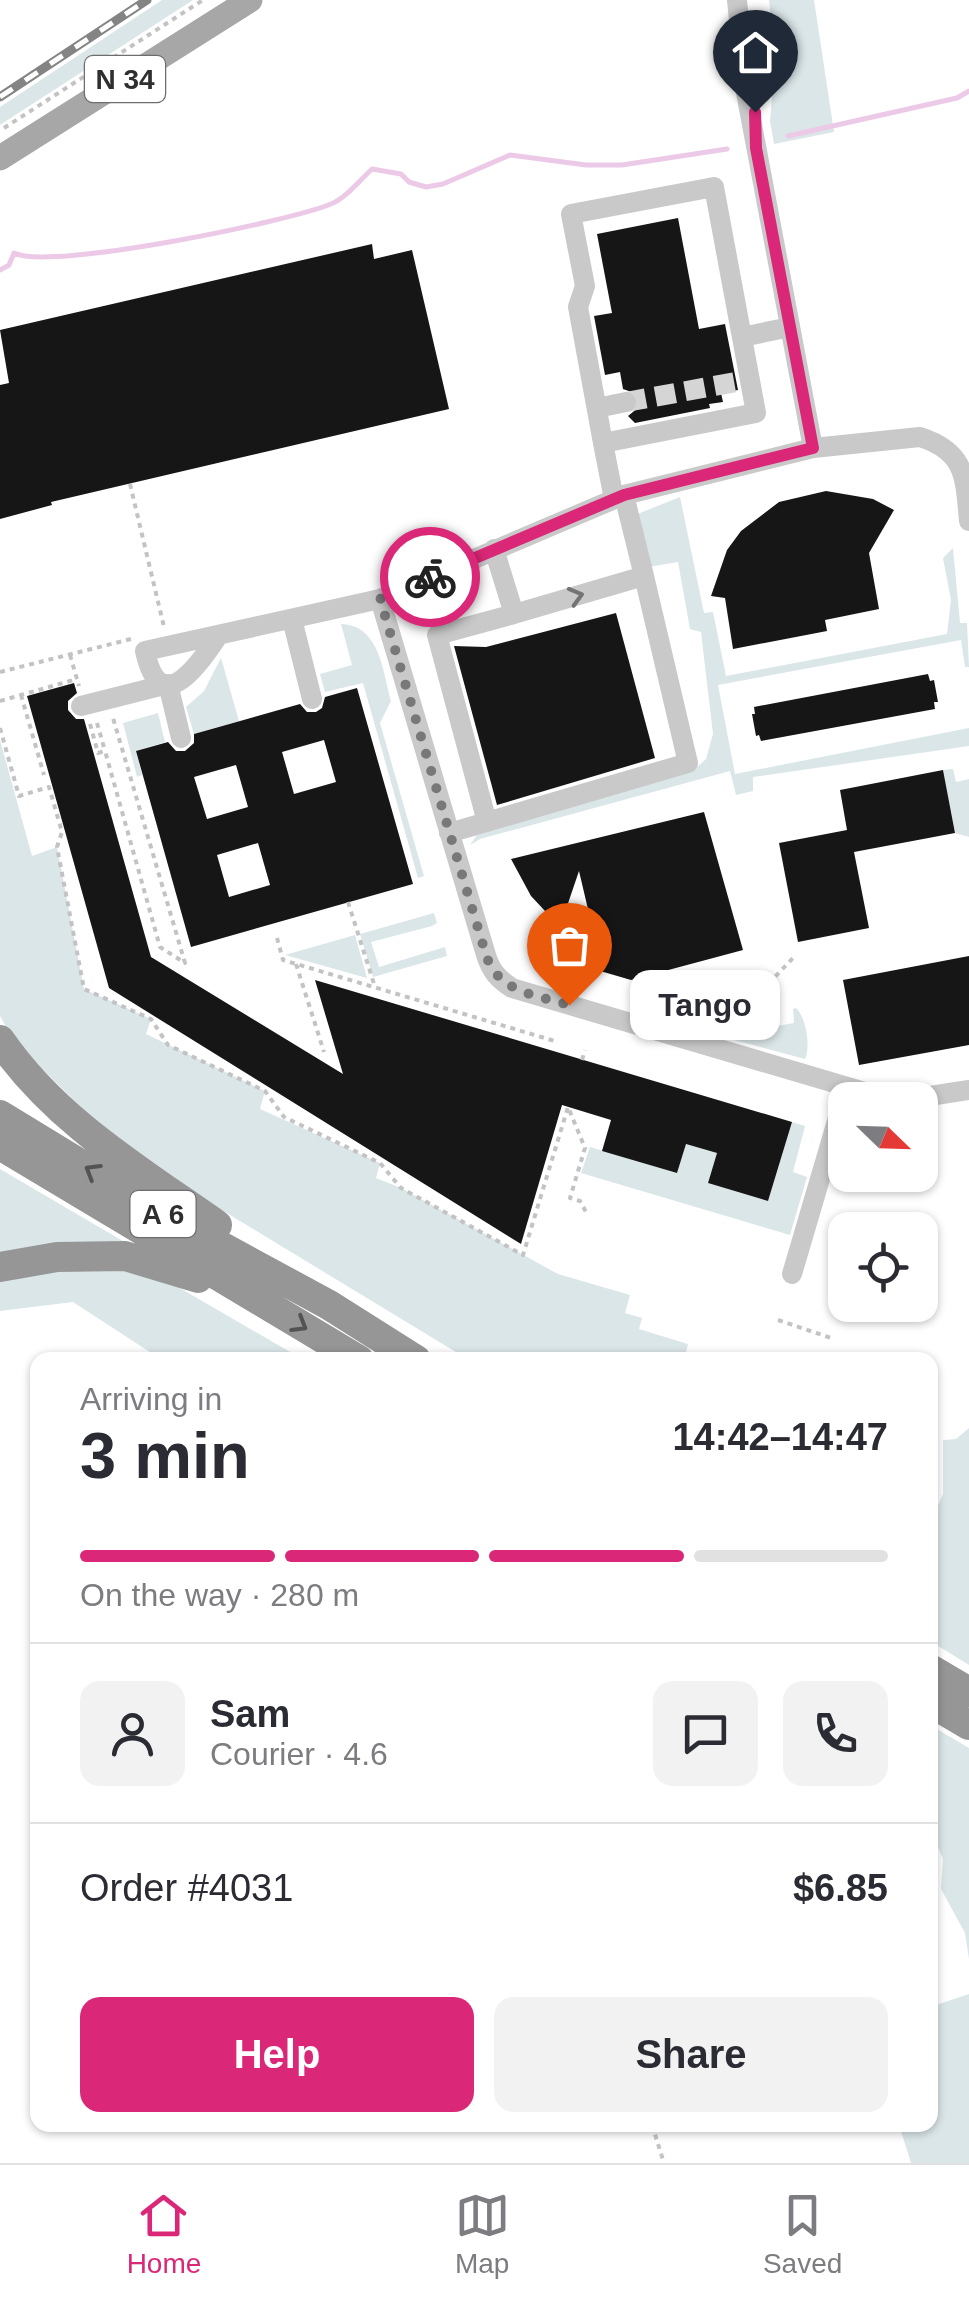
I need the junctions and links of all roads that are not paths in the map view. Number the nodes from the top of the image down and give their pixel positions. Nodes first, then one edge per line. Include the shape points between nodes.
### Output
1 (250, 0) edge
2 (737, 0) edge
3 (751, 0) edge
4 (754, 132) junction
5 (0, 158) edge
6 (790, 327) junction
7 (742, 337) junction
8 (626, 402) tunnel mouth
9 (597, 408) junction
10 (603, 442) junction
11 (813, 448) junction
12 (619, 497) junction
13 (969, 521) edge
14 (494, 549) junction
15 (644, 576) junction
16 (380, 599) junction
17 (514, 614) junction
18 (292, 619) junction
19 (218, 636) junction
20 (168, 684) junction
21 (312, 698) dead end
22 (83, 707) road end
23 (181, 738) dead end
24 (487, 822) junction
25 (449, 833) junction
26 (0, 1040) edge
27 (831, 1082) edge
28 (969, 1090) edge
29 (938, 1095) edge
30 (0, 1115) edge
31 (0, 1145) edge
32 (828, 1154) edge
33 (0, 1267) edge
34 (792, 1274) dead end
35 (241, 1290) junction
36 (330, 1305) junction
37 (346, 1352) edge
38 (403, 1352) edge
39 (938, 1674) edge
40 (969, 1692) edge
41 (938, 1707) edge
42 (969, 1726) edge

1 - 5 main road, N 34
2 - 4 street
3 - 4 street
4 - 6 street
6 - 7 street
6 - 11 street
7 - 9 street via 714,186 572,214 585,286 578,306
7 - 10 street via 743,380 756,414
8 - 9 street
9 - 10 street
10 - 12 street
11 - 12 street
11 - 13 street via 920,437 936,442 964,472
12 - 14 street
12 - 15 street
14 - 16 street
14 - 17 street
17 -> 15 street
15 - 24 street via 688,764
16 - 18 street
16 - 25 street
17 - 24 street via 438,635
18 - 19 street
18 - 21 street
19 - 20 street via 195,671
19 - 20 street via 146,651 156,678
20 - 22 street
20 - 23 street
24 - 25 street
25 - 27 street via 490,969 512,988
26 - 36 highway, A 6 via 84,1131
28 - 29 street
36 -> 30 highway, A 6
31 - 35 highway, A 6
32 - 34 street
33 - 35 highway, A 6 via 124,1256
35 -> 37 highway, A 6
36 - 38 highway, A 6
39 - 40 highway
41 - 42 highway

